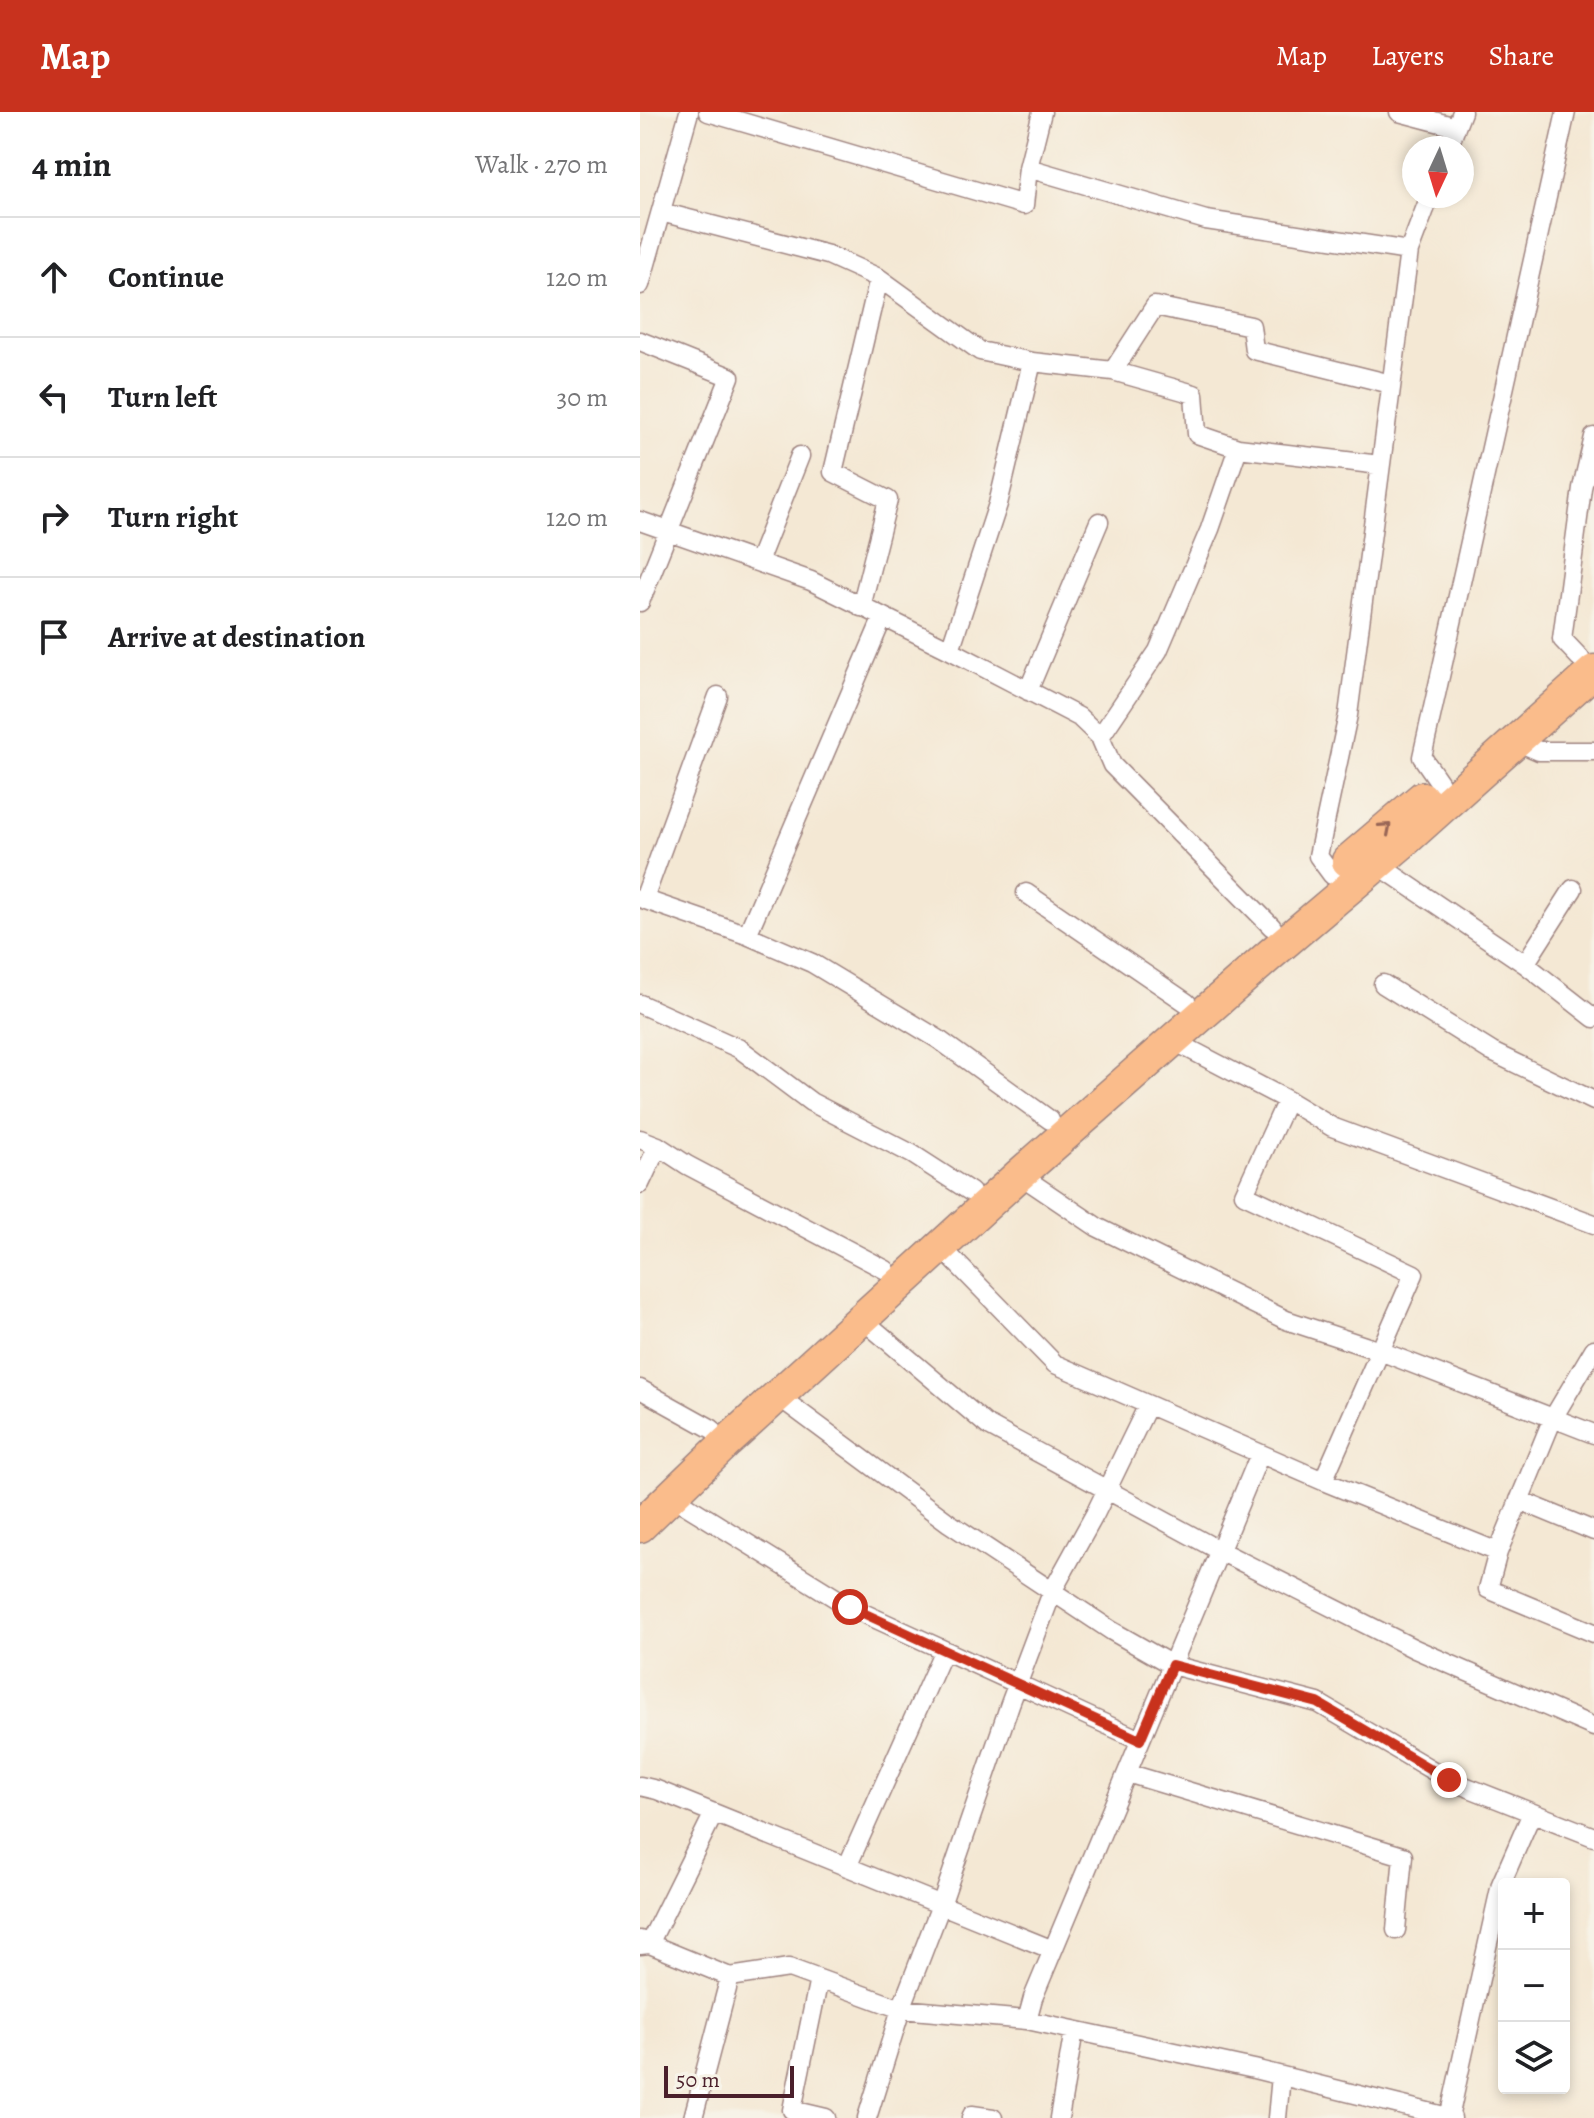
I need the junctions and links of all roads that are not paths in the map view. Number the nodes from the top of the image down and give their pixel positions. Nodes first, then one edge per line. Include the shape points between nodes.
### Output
1 (689, 112) edge
2 (708, 112) edge
3 (1042, 112) edge
4 (1399, 112) edge
5 (1566, 112) edge
6 (1459, 120) edge
7 (1028, 168) junction
8 (1425, 208) edge
9 (661, 212) junction
10 (1409, 251) junction
11 (879, 278) junction
12 (640, 285) edge
13 (640, 341) edge
14 (1032, 362) junction
15 (1113, 371) junction
16 (1391, 384) junction
17 (1594, 437) edge
18 (1238, 448) junction
19 (800, 456) dead end
20 (1380, 465) junction
21 (640, 521) edge
22 (1099, 522) dead end
23 (669, 531) junction
24 (758, 562) junction
25 (640, 602) edge
26 (861, 607) junction
27 (883, 617) junction
28 (950, 650) junction
29 (1591, 661) edge
30 (1028, 691) junction
31 (718, 696) dead end
32 (1100, 737) junction
33 (1516, 741) junction
34 (1594, 751) edge
35 (1446, 790) junction
36 (1377, 864) junction
37 (1332, 875) junction
38 (1573, 889) dead end
39 (1026, 893) dead end
40 (642, 899) edge
41 (747, 935) junction
42 (1279, 935) junction
43 (1525, 964) junction
44 (1383, 984) dead end
45 (1187, 1003) junction
46 (640, 1004) edge
47 (1594, 1018) edge
48 (1174, 1041) junction
49 (1287, 1100) junction
50 (1594, 1101) edge
51 (1050, 1120) junction
52 (640, 1139) edge
53 (658, 1146) junction
54 (1020, 1175) junction
55 (640, 1184) edge
56 (971, 1192) junction
57 (1594, 1224) edge
58 (934, 1239) junction
59 (886, 1270) junction
60 (862, 1319) junction
61 (1594, 1349) edge
62 (1380, 1351) junction
63 (640, 1389) edge
64 (771, 1389) junction
65 (1148, 1405) junction
66 (1553, 1418) junction
67 (1594, 1434) edge
68 (720, 1436) junction
69 (1260, 1454) junction
70 (1323, 1481) junction
71 (1107, 1490) junction
72 (656, 1496) edge
73 (1519, 1500) junction
74 (640, 1526) edge
75 (1594, 1531) edge
76 (1220, 1551) junction
77 (1498, 1552) junction
78 (1053, 1590) junction
79 (1594, 1633) edge
80 (944, 1650) junction
81 (1172, 1665) junction
82 (1019, 1684) junction
83 (1594, 1727) edge
84 (1140, 1740) junction
85 (1127, 1773) junction
86 (640, 1786) edge
87 (714, 1813) junction
88 (1532, 1813) junction
89 (1594, 1837) edge
90 (847, 1867) junction
91 (941, 1905) junction
92 (1396, 1930) dead end
93 (643, 1943) edge
94 (1053, 1950) junction
95 (730, 1977) junction
96 (819, 1979) junction
97 (901, 2009) junction
98 (1027, 2020) junction
99 (1074, 2030) junction
100 (1281, 2076) junction
101 (693, 2118) edge
102 (826, 2118) edge
103 (867, 2118) edge
104 (971, 2118) edge
105 (993, 2118) edge
106 (1059, 2118) edge
107 (1277, 2118) edge
108 (1450, 2118) edge

1 - 9 street
2 - 7 street via 1024,205
3 - 7 street
4 - 6 street
5 - 35 street via 1422,757
7 - 10 street via 1206,220
8 - 10 street
9 - 11 street via 828,255
9 - 12 street
10 - 16 street
11 - 14 street via 980,351
11 - 26 street via 833,472 888,500
13 - 23 street via 730,377
14 - 15 street
14 - 28 street via 998,504
15 - 16 street via 1155,306 1251,326 1254,350
15 - 18 street via 1194,394 1197,434
16 - 20 street
17 - 29 street via 1562,639
18 - 20 street
18 - 32 street via 1158,651
19 - 24 street
20 - 37 street via 1348,715 1318,856
21 - 23 street
22 - 30 street
23 - 24 street
23 - 25 street
24 - 26 street
26 - 27 street
27 - 28 street
27 - 41 street
28 - 30 street
29 - 33 highway
29 - 35 highway
30 - 32 street via 1079,717
31 - 40 street
32 - 42 street via 1112,765
33 - 34 street via 1539,751
33 - 35 highway
35 - 36 highway
37 -> 35 highway
36 - 42 highway
36 - 43 street
37 - 42 highway
38 - 43 street
39 - 45 street
40 - 41 street
41 - 51 street via 812,963 938,1039
42 - 45 highway
42 - 48 highway
43 - 47 street
44 - 50 street via 1492,1052
45 - 51 highway
46 - 56 street via 740,1049 811,1102 912,1154
48 - 49 street
48 - 54 highway
49 - 57 street via 1332,1127
49 - 62 street via 1244,1194 1414,1274
51 - 56 highway
52 - 53 street
53 - 55 street
53 - 59 street
54 - 58 highway
54 - 62 street via 1097,1227 1286,1320
56 - 58 highway
58 - 59 highway
58 - 60 highway
58 - 65 street via 1055,1364
59 - 64 highway
60 - 64 highway
60 - 71 street via 987,1425
61 - 66 street
62 - 66 street
62 - 70 street
63 - 68 street
64 - 68 highway
64 - 78 street via 949,1523
65 - 69 street
65 - 71 street
66 - 67 street
66 - 73 street
68 - 72 highway
69 - 70 street
69 - 76 street
70 - 77 street
71 - 76 street
71 - 78 street
72 - 74 highway
72 - 80 street via 850,1607
73 - 75 street
73 - 77 street
76 - 81 street
76 - 83 street via 1415,1649
77 - 79 street via 1488,1589
78 - 81 street
78 - 82 street
80 - 82 street
80 - 90 street
81 - 84 street
81 - 88 street via 1318,1703 1449,1780
82 - 84 street
82 - 91 street
84 - 85 street
85 - 92 street via 1403,1856
85 - 94 street
86 - 87 street
87 - 90 street
87 - 93 street
88 - 89 street
88 - 108 street via 1501,1884
90 - 91 street
91 - 94 street
91 - 97 street
93 - 95 street
94 - 98 street
95 - 96 street via 789,1968
95 - 101 street
96 - 97 street
96 - 102 street via 792,2110
97 - 98 street
97 - 103 street
98 - 99 street
99 - 100 street
99 - 106 street
100 - 107 street
100 - 108 street
104 - 105 street

